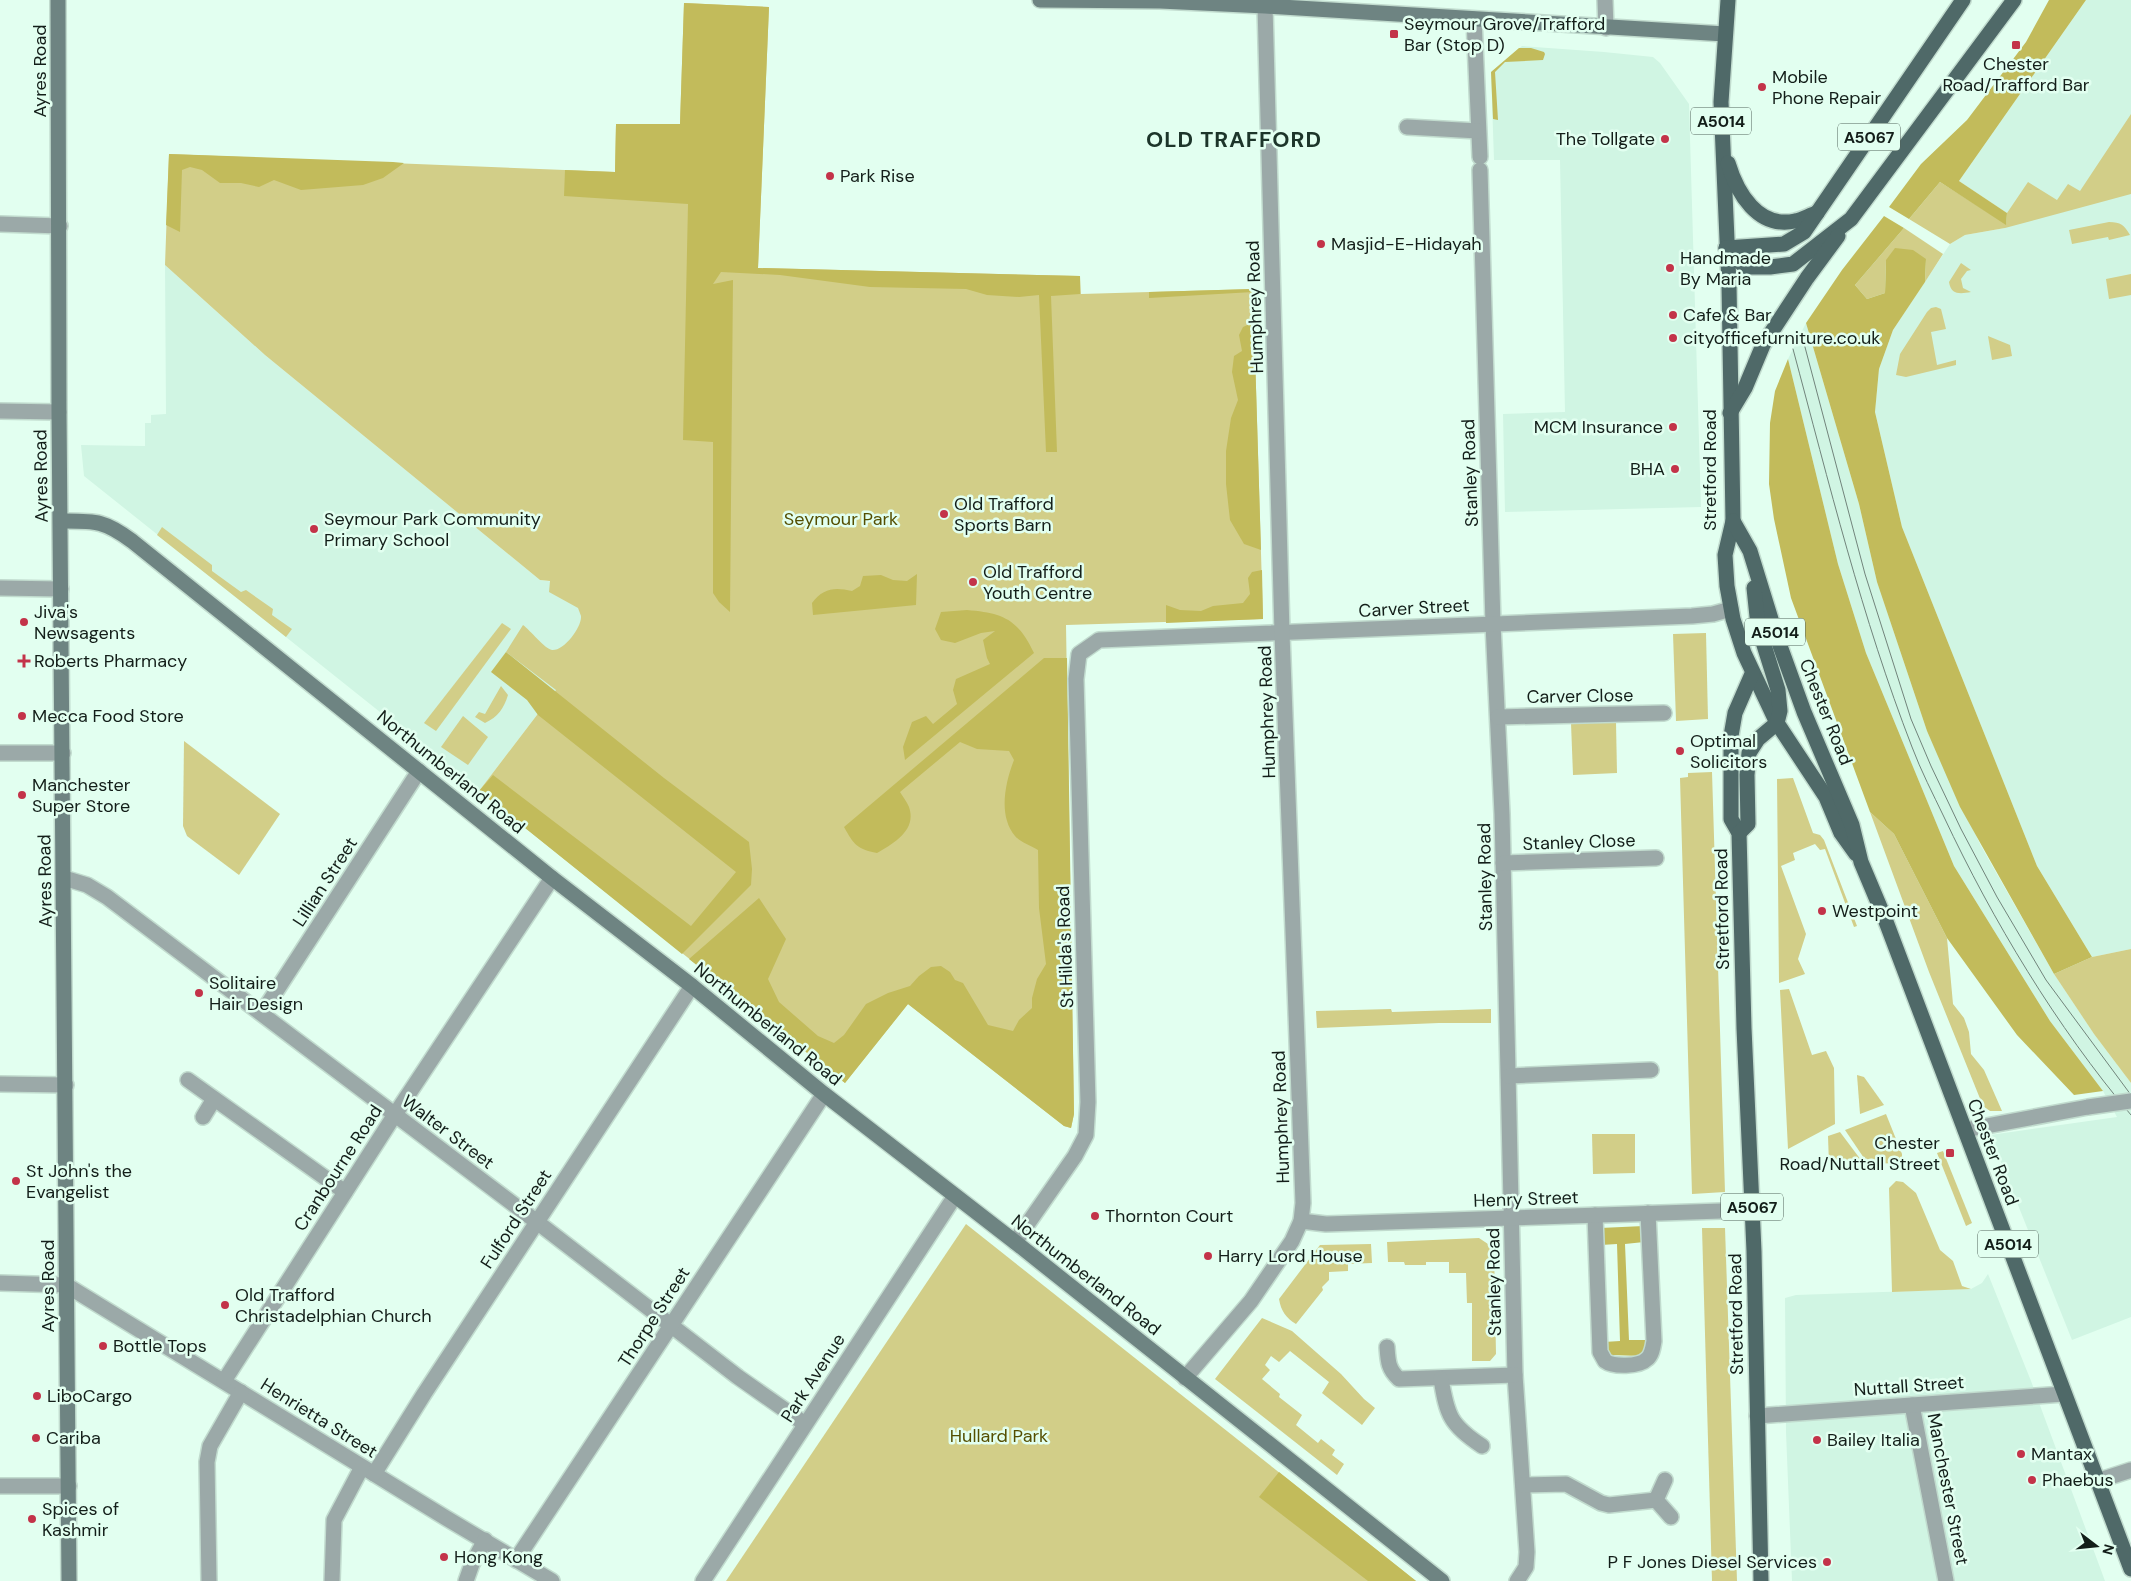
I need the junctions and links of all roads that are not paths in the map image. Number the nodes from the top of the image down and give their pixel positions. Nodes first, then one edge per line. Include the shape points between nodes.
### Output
1 (58, 0) edge
2 (1040, 0) edge
3 (1605, 0) edge
4 (1728, 0) edge
5 (1963, 0) edge
6 (2014, 0) edge
7 (1160, 1) edge
8 (1265, 6) junction
9 (1474, 19) junction
10 (1606, 28) junction
11 (1725, 34) junction
12 (1407, 127) dead end
13 (1478, 131) junction
14 (1721, 132) junction
15 (1818, 212) junction
16 (1851, 219) junction
17 (0, 224) edge
18 (60, 226) junction
19 (1726, 248) junction
20 (0, 411) edge
21 (59, 412) junction
22 (1730, 413) junction
23 (61, 521) junction
24 (1733, 521) junction
25 (1750, 551) junction
26 (0, 588) edge
27 (61, 589) junction
28 (1731, 609) junction
29 (1493, 624) junction
30 (1282, 633) junction
31 (1099, 640) joint
32 (1752, 674) junction
33 (1664, 713) dead end
34 (1498, 717) junction
35 (1777, 723) junction
36 (0, 752) edge
37 (63, 753) junction
38 (419, 771) junction
39 (1739, 833) junction
40 (1656, 858) dead end
41 (1861, 862) junction
42 (1503, 863) junction
43 (64, 878) junction
44 (552, 878) junction
45 (692, 986) junction
46 (262, 1013) junction
47 (1651, 1070) dead end
48 (1509, 1076) junction
49 (188, 1080) dead end
50 (0, 1084) edge
51 (66, 1085) junction
52 (824, 1094) junction
53 (214, 1099) junction
54 (2131, 1102) edge
55 (394, 1116) junction
56 (203, 1117) dead end
57 (1965, 1130) junction
58 (345, 1192) junction
59 (955, 1196) junction
60 (1752, 1210) junction
61 (1648, 1213) junction
62 (1595, 1215) junction
63 (1511, 1218) junction
64 (1301, 1221) junction
65 (536, 1222) junction
66 (1015, 1242) junction
67 (0, 1283) edge
68 (66, 1284) junction
69 (672, 1325) junction
70 (1387, 1347) dead end
71 (1515, 1375) junction
72 (1185, 1378) junction
73 (1441, 1379) junction
74 (224, 1381) junction
75 (241, 1392) junction
76 (2064, 1394) junction
77 (1912, 1404) junction
78 (1757, 1416) junction
79 (805, 1424) junction
80 (1482, 1446) dead end
81 (2131, 1470) edge
82 (368, 1471) junction
83 (1666, 1480) dead end
84 (2097, 1481) junction
85 (1523, 1485) junction
86 (0, 1486) edge
87 (69, 1486) junction
88 (1656, 1500) junction
89 (1671, 1517) dead end
90 (485, 1540) junction
91 (516, 1560) junction
92 (2131, 1569) edge
93 (69, 1581) edge
94 (209, 1581) edge
95 (332, 1581) edge
96 (466, 1581) edge
97 (552, 1581) edge
98 (703, 1581) edge
99 (1442, 1581) edge
100 (1517, 1581) edge
101 (1761, 1581) edge
102 (1946, 1581) edge

1 - 18 main road, Ayres Road
2 - 7 main road
3 - 10 street
4 - 11 main road, A5014
5 - 15 main road, A5067
6 - 16 main road, A5067
7 - 8 main road
8 - 9 main road
8 - 30 street, Humphrey Road
9 - 10 main road
9 - 13 street, Stanley Road
10 - 11 main road
11 - 14 main road, A5014
12 - 13 street
13 - 29 street, Stanley Road
14 - 15 main road via 1734,184 1747,204 1762,215 1782,222 1796,221
14 - 19 main road, A5014
15 - 19 main road, A5067 via 1804,232 1784,244
16 - 19 main road, A5067 via 1793,264 1747,267
16 - 22 main road, A5067 via 1763,345 1745,388
17 - 18 street
18 - 21 main road, Ayres Road
19 - 22 main road, Stretford Road / A5014
20 - 21 street
21 - 23 main road, Ayres Road
22 - 24 main road, Stretford Road / A5014
23 - 27 main road, Ayres Road
23 - 38 main road, Northumberland Road via 92,522 114,528
24 - 25 main road, Chester Road / A5014
24 - 28 main road, Stretford Road / A5014 via 1725,555
25 - 35 main road via 1758,626 1780,702
25 - 41 main road, Chester Road / A5014 via 1804,712 1852,824
26 - 27 street
27 - 37 main road, Ayres Road
28 - 29 street, Carver Street via 1692,616
28 - 32 main road, Stretford Road / A5014
29 - 30 street, Carver Street
29 - 34 street, Stanley Road
30 - 31 street, Carver Street
30 - 64 street, Humphrey Road via 1303,1202
31 - 66 street, St Hilda's Road via 1079,654 1076,679 1088,1102 1086,1135
32 - 35 main road, Chester Road / A5014
32 - 39 main road, Stretford Road via 1735,713 1730,736 1731,819
33 - 34 street, Carver Close
34 - 42 street, Stanley Road
35 - 39 main road via 1758,739 1750,754 1748,824
35 - 41 main road, Chester Road / A5014 via 1826,797 1841,833
36 - 37 street
37 - 43 main road, Ayres Road
38 - 44 main road, Northumberland Road
38 - 46 street, Lillian Street
39 - 60 main road, Stretford Road / A5067
40 - 42 street, Stanley Close
41 - 57 main road, Chester Road / A5014
42 - 48 street, Stanley Road
43 - 46 street, Walter Street via 87,885 107,897
43 - 51 main road, Ayres Road
44 - 45 main road, Northumberland Road
44 - 55 street, Cranbourne Road
45 - 52 main road, Northumberland Road
45 - 65 street, Fulford Street
46 - 55 street, Walter Street
47 - 48 street
48 - 63 street, Stanley Road
49 - 53 street
50 - 51 street
51 - 68 main road, Ayres Road
52 - 59 main road, Northumberland Road
52 - 69 street, Thorpe Street
53 - 56 street
53 - 58 street
54 - 57 street, bridge
55 - 58 street, Cranbourne Road
55 - 65 street, Walter Street
57 - 76 main road, Chester Road / A5014
58 - 74 street, Cranbourne Road
59 - 66 main road, Northumberland Road
59 - 79 street, Park Avenue
60 - 61 street, Henry Street
60 - 78 main road, Stretford Road / A5067
61 - 62 street, Henry Street
61 - 62 street via 1652,1350 1643,1362 1614,1365 1605,1361 1600,1352
62 - 63 street, Henry Street
63 - 64 street, Henry Street via 1326,1224
63 - 71 street, Stanley Road
64 - 72 street, Humphrey Road via 1292,1241 1251,1301
65 - 69 street, Walter Street
65 - 82 street, Fulford Street
66 - 72 main road, Northumberland Road
67 - 68 street
68 - 74 street, Henrietta Street
68 - 87 main road, Ayres Road
69 - 79 street, Walter Street
69 - 91 street, Thorpe Street
70 - 73 street via 1391,1372 1399,1379
71 - 73 street
71 - 85 street, Stanley Road
72 - 99 main road, Northumberland Road
73 - 80 street via 1453,1422
74 - 75 street, Henrietta Street
75 - 82 street, Henrietta Street
75 - 94 street via 210,1446 207,1462
76 - 77 street, Nuttall Street
76 - 84 main road, Chester Road / A5014
77 - 78 street, Nuttall Street
77 - 102 street, Manchester Street
78 - 101 main road, Stretford Road / A5067
79 - 98 street, Park Avenue
81 - 84 street
82 - 90 street, Henrietta Street
82 - 95 street, Fulford Street via 334,1520
83 - 88 street
84 - 92 main road, Chester Road / A5014
85 - 88 street via 1566,1484 1609,1505
85 - 100 street, Stanley Road via 1527,1560
86 - 87 street
87 - 93 main road, Ayres Road
88 - 89 street
90 - 91 street, Henrietta Street
90 - 96 street
91 - 97 street, Henrietta Street

